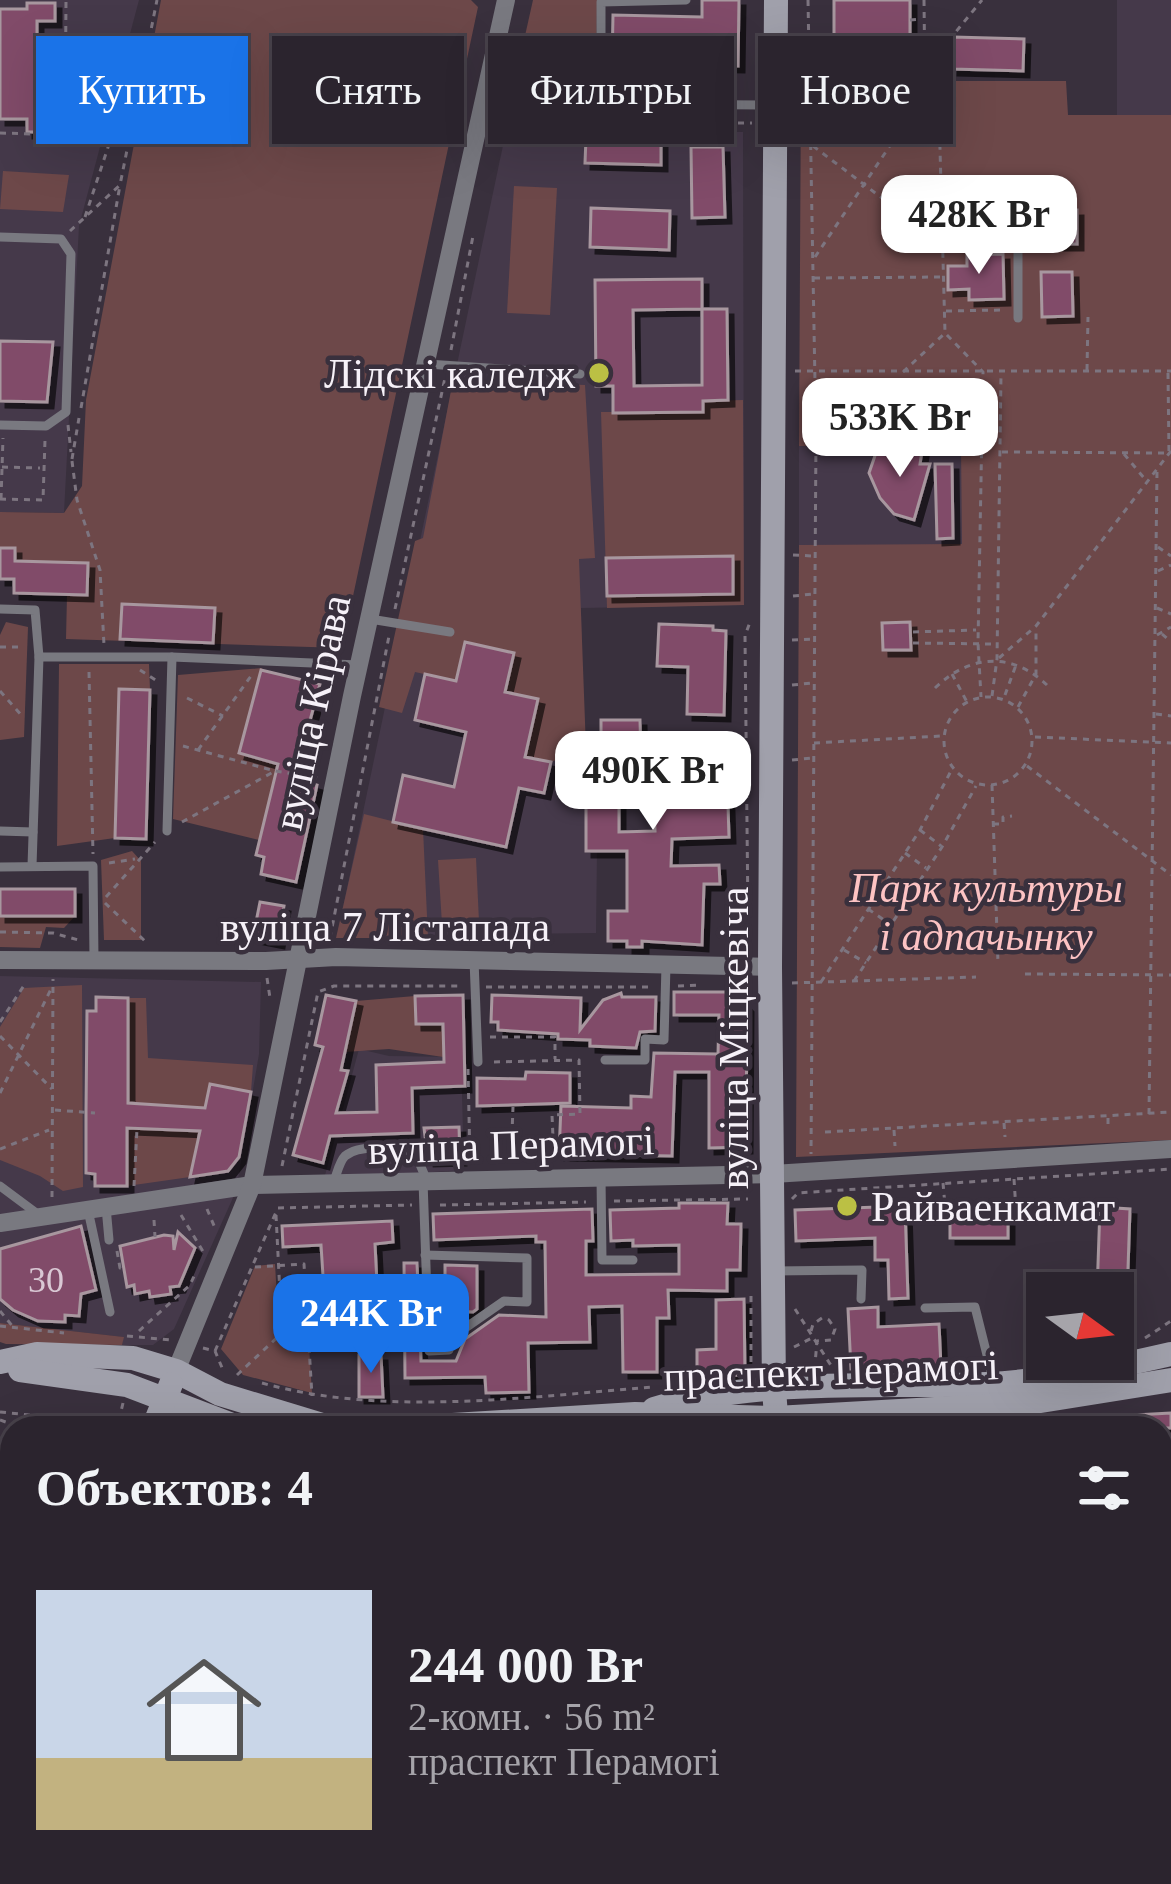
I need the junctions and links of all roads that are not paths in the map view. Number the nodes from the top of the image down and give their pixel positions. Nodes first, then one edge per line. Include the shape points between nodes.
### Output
1 (506, 0) edge
2 (686, 0) edge
3 (776, 0) edge
4 (501, 36) edge
5 (602, 36) edge
6 (775, 36) edge
7 (488, 121) edge
8 (774, 144) edge
9 (1018, 196) dead end
10 (0, 237) edge
11 (1018, 314) road end
12 (437, 365) junction
13 (580, 374) dead end
14 (1, 430) edge
15 (0, 609) edge
16 (370, 619) junction
17 (450, 632) dead end
18 (38, 652) junction
19 (172, 657) junction
20 (359, 665) junction
21 (0, 831) edge
22 (167, 831) dead end
23 (33, 832) junction
24 (32, 866) junction
25 (0, 867) edge
26 (301, 959) junction
27 (0, 960) edge
28 (94, 960) junction
29 (474, 960) junction
30 (666, 965) junction
31 (770, 967) junction
32 (605, 1060) dead end
33 (478, 1062) road end
34 (1171, 1149) edge
35 (773, 1174) junction
36 (601, 1177) junction
37 (425, 1181) junction
38 (252, 1185) junction
39 (333, 1185) junction
40 (0, 1186) edge
41 (40, 1206) junction
42 (97, 1208) junction
43 (0, 1223) edge
44 (113, 1243) road end
45 (425, 1255) junction
46 (633, 1260) dead end
47 (773, 1271) junction
48 (861, 1299) dead end
49 (925, 1308) dead end
50 (110, 1312) dead end
51 (428, 1332) junction
52 (448, 1350) dead end
53 (1171, 1354) edge
54 (0, 1365) edge
55 (176, 1370) junction
56 (1171, 1380) edge
57 (994, 1383) junction
58 (774, 1390) junction
59 (165, 1399) junction
60 (634, 1414) junction
61 (159, 1416) edge
62 (209, 1416) edge
63 (292, 1416) edge
64 (609, 1416) edge
65 (666, 1416) edge
66 (776, 1416) edge
67 (1024, 1416) edge

1 - 4 street, вуліца Кірава
2 - 5 lane via 602,2
3 - 6 main road, вуліца Міцкевіча
7 - 12 street, вуліца Кірава
8 - 31 main road, вуліца Міцкевіча
9 - 11 lane
10 - 14 lane via 61,239 71,254 66,412 46,426
12 - 13 lane
12 - 16 street, вуліца Кірава
15 - 18 lane via 35,610
16 - 17 lane
16 - 20 street, вуліца Кірава
18 - 19 lane
18 - 23 lane
19 - 20 lane
19 - 22 lane
20 - 26 street, вуліца Кірава
21 - 23 lane
23 - 24 lane
24 - 25 lane
24 - 28 lane via 93,866
26 - 28 street, вуліца 7 Лістапада
26 - 29 street, вуліца 7 Лістапада
26 - 38 street, вуліца Кірава
27 - 28 street, вуліца 7 Лістапада
29 - 30 street, вуліца 7 Лістапада
29 - 33 lane
30 - 31 street, вуліца 7 Лістапада
30 - 32 lane via 664,1040 645,1039 645,1060
31 - 35 main road, вуліца Міцкевіча
34 - 35 street, вуліца Перамогі
35 - 36 street, вуліца Перамогі
35 - 47 main road, вуліца Міцкевіча
36 - 37 street, вуліца Перамогі
36 - 46 lane via 602,1261
37 - 39 street, вуліца Перамогі
37 - 39 lane via 416,1155 403,1149 354,1150 341,1159
37 - 45 lane
38 - 39 street, вуліца Перамогі
38 - 42 street, вуліца Перамогі
38 - 55 street, вуліца Кірава
40 - 41 lane
41 - 42 street, вуліца Перамогі
41 - 43 street, вуліца Перамогі
42 - 44 lane
42 - 50 lane
45 - 51 lane
45 - 51 lane via 527,1258 526,1302 504,1301 458,1333
47 - 48 lane via 862,1270
47 - 58 main road, вуліца Міцкевіча
49 - 57 lane via 975,1307
51 - 52 lane via 429,1351
53 - 57 main road, праспект Перамогі
54 - 55 main road via 37,1354 133,1358
54 - 59 main road via 98,1379
55 - 59 main road, вуліца Кірава
55 - 63 main road via 220,1394
56 - 67 main road, праспект Перамогі
57 - 58 main road, праспект Перамогі
58 - 60 main road, праспект Перамогі via 688,1398
58 - 66 main road, вуліца Міцкевіча
59 - 61 main road, вуліца Кірава
59 - 62 main road
60 - 64 main road, праспект Перамогі
60 - 65 main road, праспект Перамогі

